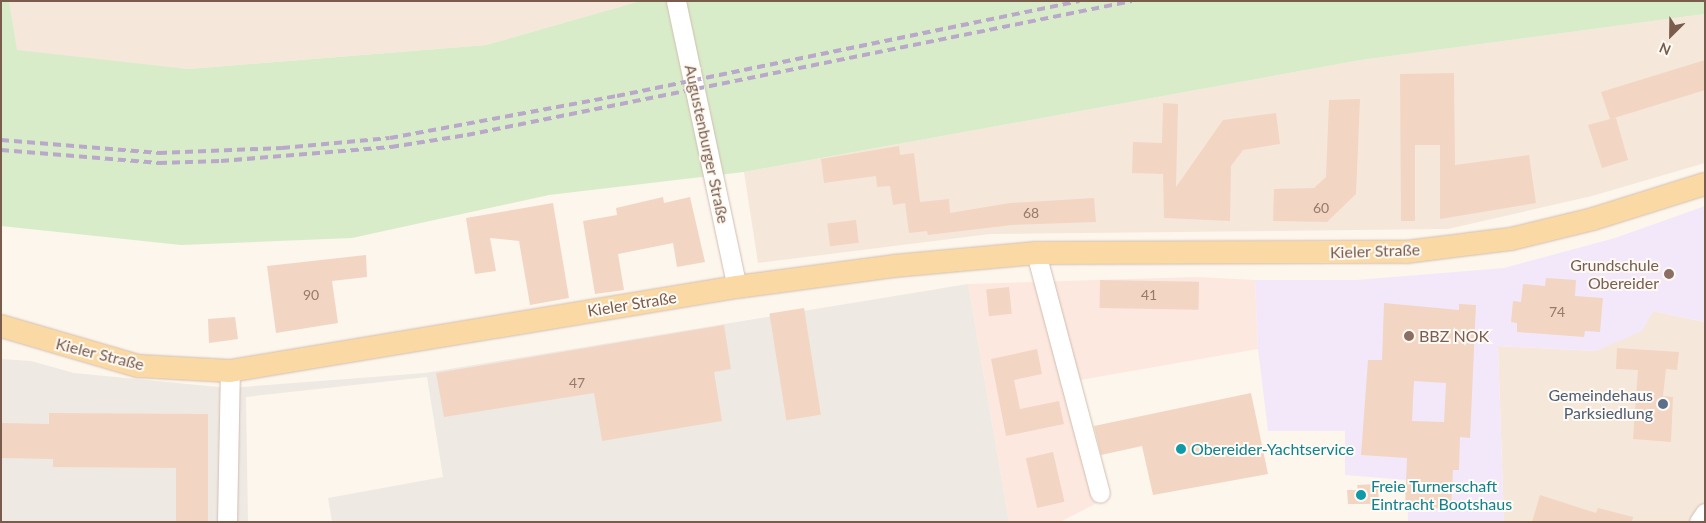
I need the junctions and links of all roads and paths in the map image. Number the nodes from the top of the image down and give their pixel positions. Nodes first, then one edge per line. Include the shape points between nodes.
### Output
1 (676, 1) edge
2 (1705, 184) edge
3 (1036, 253) junction
4 (737, 287) junction
5 (1, 326) edge
6 (230, 371) junction
7 (1100, 493) dead end
8 (1705, 513) edge
9 (227, 522) edge
10 (1699, 522) edge

1 - 4 street, Augustenburger Straße
2 - 3 main road, Kieler Straße via 1511,239 1406,252
3 - 4 main road, Kieler Straße via 894,266
3 - 7 street
4 - 6 main road, Kieler Straße
5 - 6 main road, Kieler Straße via 138,366
6 - 9 street
8 - 10 street

